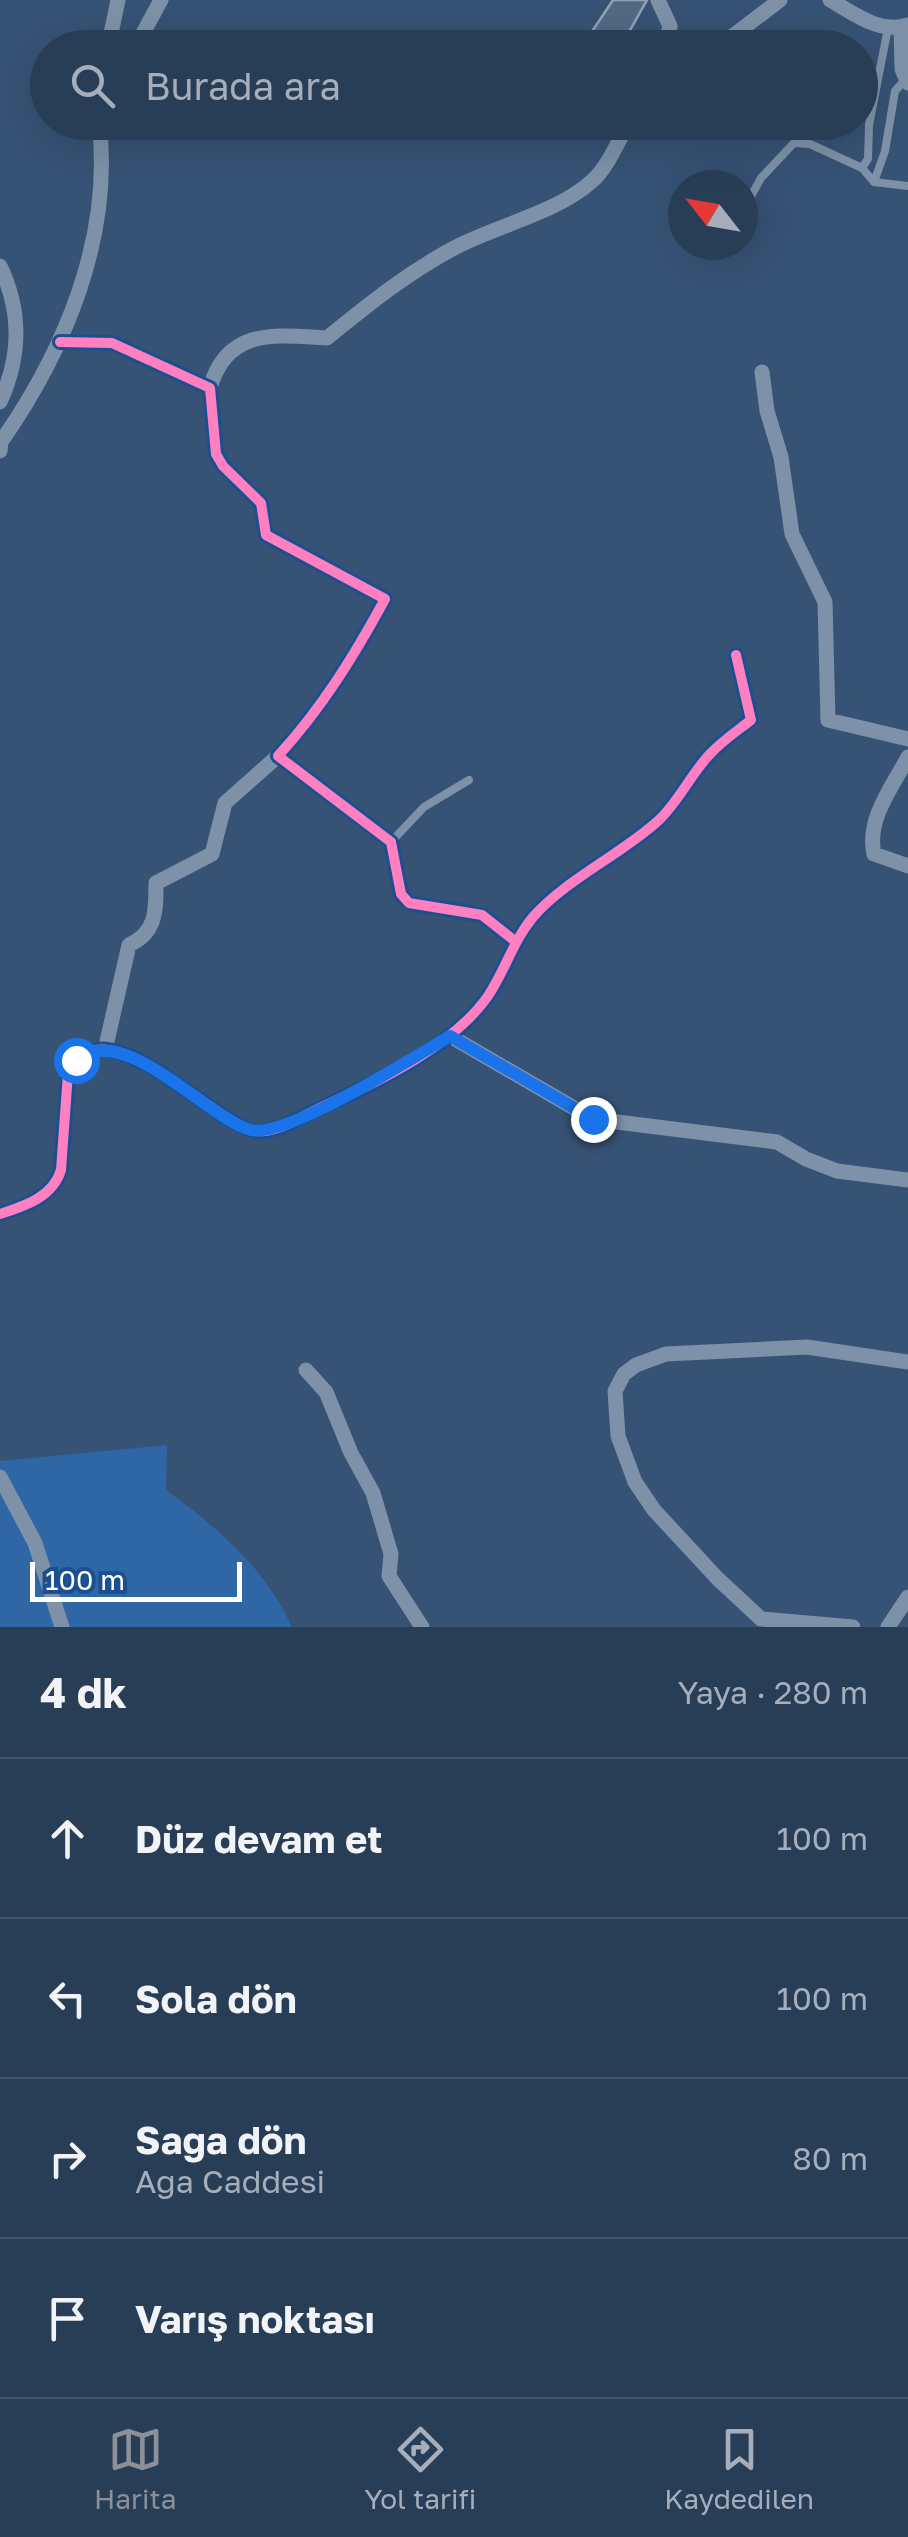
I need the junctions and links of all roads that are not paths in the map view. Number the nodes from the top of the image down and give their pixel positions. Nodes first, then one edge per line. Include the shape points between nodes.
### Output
1 (118, 0) edge
2 (161, 0) edge
3 (780, 0) edge
4 (830, 0) edge
5 (664, 5) edge
6 (899, 27) edge
7 (112, 30) edge
8 (145, 30) edge
9 (669, 30) edge
10 (741, 30) edge
11 (906, 82) edge
12 (878, 96) edge
13 (100, 140) edge
14 (618, 140) edge
15 (869, 140) edge
16 (862, 168) junction
17 (874, 182) junction
18 (758, 184) edge
19 (908, 186) edge
20 (0, 266) edge
21 (60, 342) junction
22 (762, 372) dead end
23 (210, 388) junction
24 (0, 402) edge
25 (1, 443) edge
26 (0, 451) edge
27 (736, 656) dead end
28 (908, 738) edge
29 (278, 756) junction
30 (908, 757) edge
31 (469, 780) dead end
32 (391, 842) junction
33 (908, 866) edge
34 (516, 942) junction
35 (450, 1036) junction
36 (105, 1050) junction
37 (908, 1180) edge
38 (0, 1214) edge
39 (908, 1362) edge
40 (306, 1370) dead end
41 (0, 1477) edge
42 (908, 1596) edge
43 (62, 1627) edge
44 (422, 1627) edge
45 (853, 1627) edge
46 (888, 1627) edge

1 - 7 street
2 - 8 street
3 - 10 street
4 - 6 street via 872,24
5 - 9 street
6 - 11 street
6 - 12 lane
11 - 17 lane via 895,90
13 - 21 street via 96,226
14 - 23 street via 596,177 570,199 424,264 327,338 247,341 223,360
15 - 16 lane
16 - 17 lane
16 - 18 lane via 794,143
17 - 19 lane
20 - 24 street via 17,328 15,362
21 - 23 street via 112,344
21 - 25 street
22 - 28 street via 792,534 826,602 828,720
23 - 29 street via 216,454 261,503 266,534 384,599 314,717
25 - 26 street
27 - 34 street via 751,720 711,753 660,818 546,904
29 - 32 street
29 - 36 street via 225,803 212,854 156,883 155,918 129,946
30 - 33 street via 872,839 874,854
31 - 32 lane via 424,807
32 - 34 street via 401,894 409,902 482,914
34 - 35 street via 487,996
35 - 36 street via 351,1094 262,1131 242,1126 156,1069
35 - 37 street via 593,1119 777,1142 837,1171
36 - 38 street via 82,1055 68,1073 56,1183
39 - 45 street via 807,1348 666,1354 636,1365 615,1391 618,1436 635,1482 717,1578 761,1619
40 - 44 street via 326,1392 374,1493 391,1554 389,1576
41 - 43 street via 35,1544
42 - 46 street

